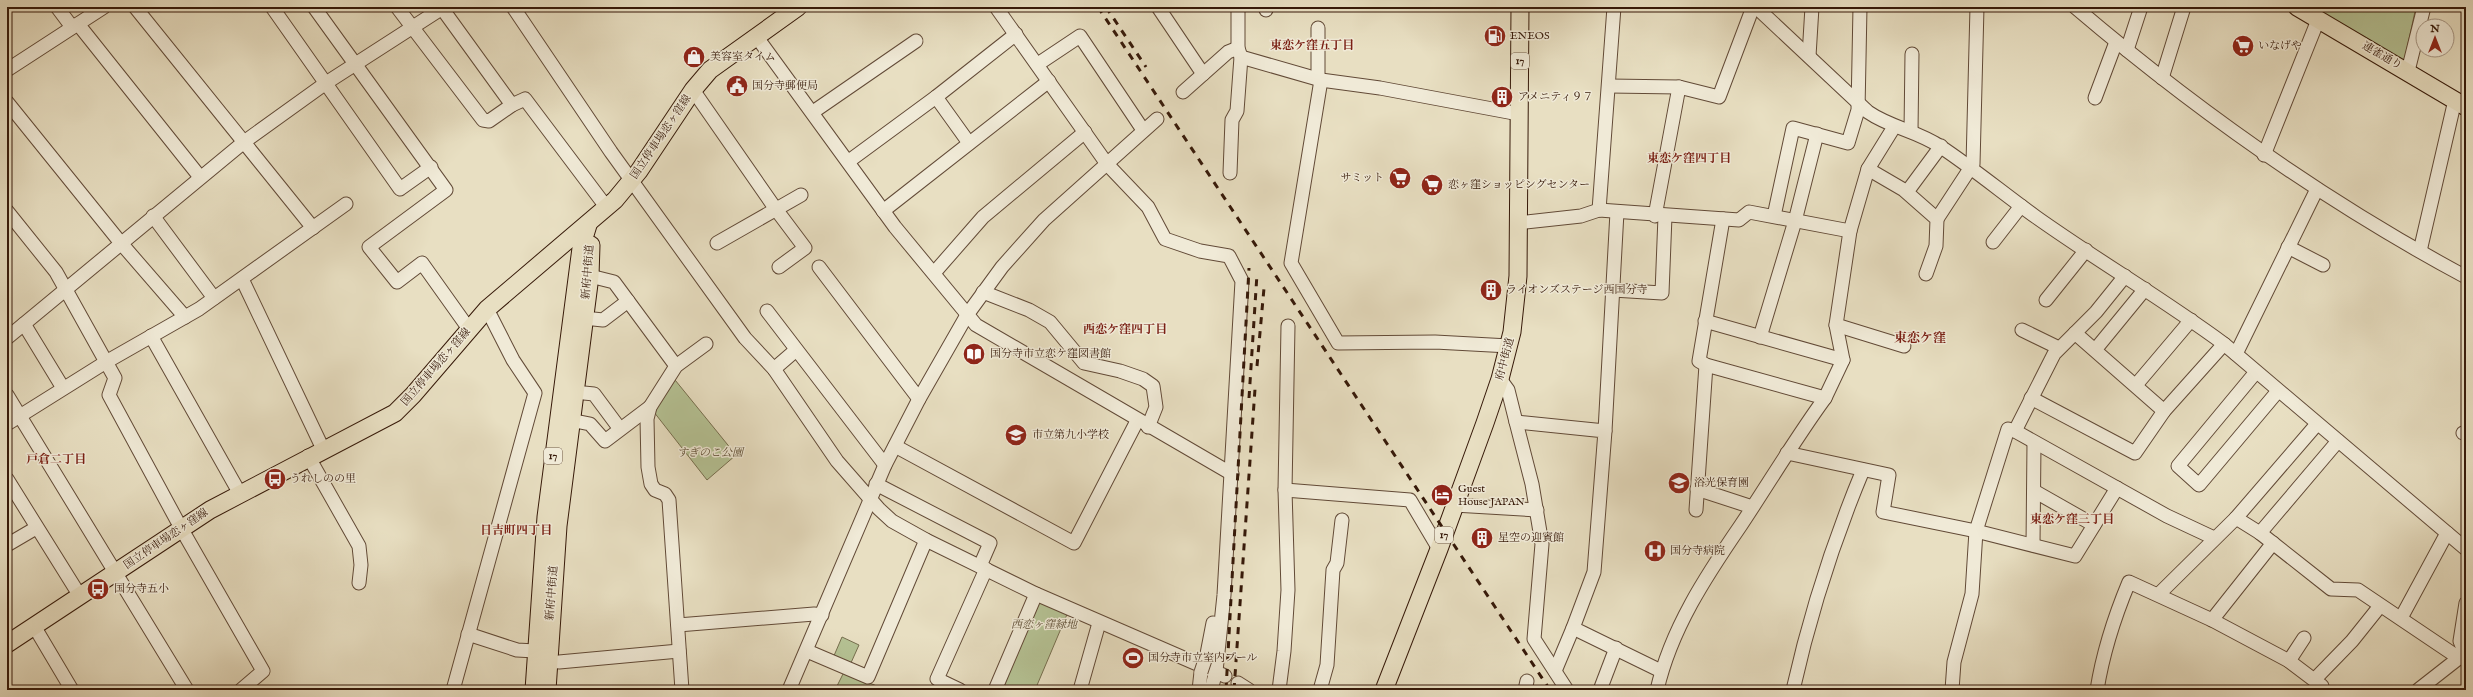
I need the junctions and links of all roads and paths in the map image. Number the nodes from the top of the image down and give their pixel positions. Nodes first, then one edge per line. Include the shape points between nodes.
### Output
1 (57, 7) edge
2 (104, 7) edge
3 (135, 7) edge
4 (272, 7) edge
5 (314, 7) edge
6 (397, 7) edge
7 (442, 7) edge
8 (514, 7) edge
9 (798, 7) edge
10 (996, 7) edge
11 (1158, 7) edge
12 (1238, 7) edge
13 (1520, 7) edge
14 (1614, 7) edge
15 (1753, 7) edge
16 (1756, 7) edge
17 (1812, 7) edge
18 (1860, 7) edge
19 (1976, 7) edge
20 (2141, 7) edge
21 (2184, 7) edge
22 (2297, 7) edge
23 (2424, 7) edge
24 (2082, 9) edge
25 (2318, 20) junction
26 (75, 26) junction
27 (412, 27) junction
28 (1318, 28) dead end
29 (1016, 34) junction
30 (756, 36) junction
31 (916, 41) dead end
32 (2116, 42) junction
33 (2127, 50) junction
34 (1240, 52) junction
35 (1912, 54) dead end
36 (1809, 56) junction
37 (356, 64) junction
38 (1038, 64) junction
39 (7, 70) edge
40 (2408, 72) junction
41 (1203, 74) junction
42 (2162, 78) junction
43 (1319, 80) junction
44 (1050, 81) junction
45 (326, 83) junction
46 (1609, 86) junction
47 (1678, 87) junction
48 (693, 90) junction
49 (1182, 92) dead end
50 (936, 97) junction
51 (2095, 98) dead end
52 (7, 102) edge
53 (1859, 102) junction
54 (2460, 104) edge
55 (512, 105) junction
56 (813, 112) junction
57 (1519, 114) junction
58 (1156, 119) dead end
59 (1894, 127) junction
60 (1143, 130) junction
61 (1911, 131) junction
62 (1085, 132) junction
63 (1817, 134) junction
64 (244, 142) junction
65 (969, 144) junction
66 (1941, 146) junction
67 (2264, 155) junction
68 (848, 161) junction
69 (1107, 164) junction
70 (431, 167) junction
71 (1868, 169) junction
72 (1971, 169) junction
73 (1230, 173) dead end
74 (200, 177) junction
75 (632, 180) junction
76 (2317, 189) junction
77 (1907, 192) junction
78 (801, 195) dead end
79 (346, 204) dead end
80 (2021, 206) junction
81 (607, 208) junction
82 (775, 208) junction
83 (1599, 210) junction
84 (883, 211) junction
85 (7, 212) edge
86 (1617, 212) junction
87 (153, 216) junction
88 (1660, 216) junction
89 (1774, 216) junction
90 (1723, 219) junction
91 (1937, 219) junction
92 (1795, 221) junction
93 (1517, 223) junction
94 (588, 224) junction
95 (313, 228) junction
96 (1850, 231) junction
97 (120, 242) junction
98 (1993, 242) dead end
99 (717, 243) dead end
100 (2288, 247) junction
101 (2086, 250) junction
102 (2420, 251) junction
103 (2323, 265) dead end
104 (779, 267) dead end
105 (819, 267) dead end
106 (934, 274) junction
107 (1926, 274) dead end
108 (590, 276) junction
109 (2125, 276) junction
110 (2466, 277) edge
111 (242, 279) junction
112 (65, 288) junction
113 (2146, 289) junction
114 (1613, 290) junction
115 (983, 292) junction
116 (214, 298) junction
117 (2046, 300) dead end
118 (628, 301) junction
119 (487, 309) junction
120 (767, 311) dead end
121 (967, 315) junction
122 (185, 317) junction
123 (584, 318) junction
124 (2191, 320) junction
125 (1704, 321) junction
126 (24, 324) junction
127 (1836, 325) junction
128 (1288, 326) dead end
129 (469, 329) junction
130 (2022, 330) dead end
131 (2075, 333) junction
132 (151, 336) junction
133 (1760, 337) junction
134 (7, 338) edge
135 (706, 344) dead end
136 (2224, 344) junction
137 (1509, 346) junction
138 (1904, 346) dead end
139 (2059, 348) junction
140 (796, 350) junction
141 (2095, 350) junction
142 (2236, 354) junction
143 (1843, 360) junction
144 (106, 362) junction
145 (1706, 365) junction
146 (578, 366) junction
147 (676, 366) junction
148 (774, 369) junction
149 (2256, 372) junction
150 (1500, 379) junction
151 (2136, 385) junction
152 (63, 388) junction
153 (2278, 391) junction
154 (584, 393) junction
155 (7, 395) edge
156 (1825, 398) junction
157 (2031, 398) junction
158 (919, 399) junction
159 (650, 407) junction
160 (2164, 411) junction
161 (20, 416) junction
162 (580, 422) junction
163 (1516, 422) junction
164 (7, 424) edge
165 (1143, 424) junction
166 (2317, 424) junction
167 (620, 429) junction
168 (2015, 430) junction
169 (1605, 431) junction
170 (2338, 441) junction
171 (2034, 443) junction
172 (895, 446) junction
173 (316, 453) junction
174 (1787, 453) junction
175 (566, 459) junction
176 (885, 465) junction
177 (1862, 470) junction
178 (1232, 474) junction
179 (7, 479) edge
180 (876, 484) junction
181 (2117, 488) junction
182 (1697, 489) junction
183 (1285, 490) junction
184 (2034, 491) junction
185 (239, 492) junction
186 (869, 499) junction
187 (1454, 505) junction
188 (1752, 507) junction
189 (1537, 510) junction
190 (1696, 510) dead end
191 (2236, 518) junction
192 (1342, 520) dead end
193 (2094, 524) junction
194 (36, 528) junction
195 (181, 528) junction
196 (1976, 531) junction
197 (2260, 533) junction
198 (2447, 533) junction
199 (2214, 538) junction
200 (926, 540) junction
201 (2273, 543) junction
202 (7, 545) edge
203 (2033, 545) junction
204 (1226, 548) junction
205 (1440, 549) junction
206 (2466, 549) edge
207 (983, 568) junction
208 (116, 572) junction
209 (359, 583) dead end
210 (1036, 594) junction
211 (2159, 594) junction
212 (80, 596) junction
213 (2466, 603) edge
214 (2380, 606) junction
215 (822, 615) junction
216 (2401, 618) junction
217 (2212, 620) junction
218 (678, 625) junction
219 (1104, 625) junction
220 (34, 626) junction
221 (1573, 628) junction
222 (468, 634) junction
223 (2304, 638) dead end
224 (7, 644) edge
225 (1616, 648) junction
226 (542, 649) junction
227 (679, 651) junction
228 (807, 651) junction
229 (2463, 656) edge
230 (2289, 661) junction
231 (559, 662) junction
232 (1555, 671) junction
233 (1661, 671) junction
234 (1220, 673) junction
235 (2317, 684) edge
236 (246, 688) edge
237 (72, 690) edge
238 (187, 690) edge
239 (453, 690) edge
240 (534, 690) edge
241 (546, 690) edge
242 (557, 690) edge
243 (682, 690) edge
244 (789, 690) edge
245 (960, 690) edge
246 (995, 690) edge
247 (1080, 690) edge
248 (1199, 690) edge
249 (1211, 690) edge
250 (1279, 690) edge
251 (1320, 690) edge
252 (1384, 690) edge
253 (1567, 690) edge
254 (1600, 690) edge
255 (1657, 690) edge
256 (1793, 690) edge
257 (1952, 690) edge
258 (2097, 690) edge
259 (2418, 690) edge

1 - 26 street
2 - 26 street
3 - 64 street via 238,138
4 - 45 street
5 - 37 street
6 - 27 street
7 - 27 street
7 - 55 street
8 - 75 street
9 - 30 main road, 国立停車場恋ヶ窪線
10 - 29 street
11 - 41 street
12 - 34 street
13 - 57 main road, 府中街道 / 17
14 - 46 street
15 - 47 street via 1719,97
16 - 36 street
17 - 36 street
18 - 53 street
19 - 72 street
20 - 33 street
21 - 42 street
22 - 25 main road, 連雀通り
23 - 40 street
24 - 32 street
25 - 40 main road, 連雀通り
25 - 67 street
26 - 39 street
26 - 74 street
27 - 37 street
27 - 55 street via 483,120 489,121
28 - 43 street
29 - 38 street
29 - 50 street
30 - 48 main road, 国立停車場恋ヶ窪線 via 718,64
30 - 56 street
31 - 56 street
32 - 33 street
32 - 51 street
33 - 42 street
34 - 41 street via 1228,52
34 - 43 street
34 - 73 street via 1237,111 1232,120
35 - 61 street
36 - 53 street
37 - 45 street
37 - 70 street
38 - 44 street
38 - 60 street via 1080,36
40 - 54 main road, 連雀通り
41 - 49 street
42 - 67 street
43 - 57 street via 1380,88
43 - 137 street via 1291,263 1338,343 1435,342
44 - 62 street
44 - 65 street
45 - 64 street
45 - 70 street via 400,189
46 - 47 street
46 - 83 street
47 - 88 street
48 - 75 main road, 国立停車場恋ヶ窪線
48 - 82 street
50 - 65 street
50 - 68 street
52 - 97 street
53 - 59 street via 1868,112
53 - 63 street via 1848,142
54 - 102 street
55 - 81 street via 525,99
56 - 68 street
57 - 93 main road, 府中街道 / 17
58 - 60 street
59 - 61 street
59 - 71 street
60 - 69 street
61 - 66 street
62 - 69 street
62 - 106 street via 983,217
63 - 89 street via 1793,128
63 - 92 street
64 - 74 street
64 - 95 street
65 - 84 street
66 - 72 street
66 - 77 street
67 - 76 street
68 - 84 street
69 - 115 street via 1044,220
69 - 178 street via 1148,207 1165,239 1200,251 1229,256 1242,281
70 - 129 street via 446,190 369,247 397,282 422,263
71 - 77 street
71 - 96 street
72 - 80 street
72 - 91 street
74 - 87 street
75 - 81 main road, 国立停車場恋ヶ窪線
75 - 148 street via 745,338
76 - 100 street
76 - 102 street
77 - 91 street
78 - 82 street
79 - 95 street
80 - 98 street
80 - 101 street
81 - 94 main road, 国立停車場恋ヶ窪線
82 - 99 street
82 - 104 street via 805,248
83 - 86 street
83 - 93 street via 1581,216
84 - 106 street
85 - 112 street via 44,256
86 - 88 street
86 - 114 street
87 - 97 street
87 - 116 street
88 - 90 street
88 - 114 street via 1662,293
89 - 90 street via 1749,212 1739,220
89 - 92 street
90 - 125 street
91 - 107 street via 1936,246
92 - 96 street
92 - 133 street
93 - 137 main road, 府中街道 / 17 via 1518,276
94 - 108 main road, 新府中街道 / 17
94 - 119 main road, 国立停車場恋ヶ窪線
94 - 226 main road, 新府中街道 / 17 via 581,248 545,524
95 - 111 street
96 - 127 street
97 - 112 street
97 - 122 street
100 - 103 street
100 - 142 street
101 - 109 street
101 - 117 street
102 - 110 street
105 - 158 street
106 - 121 street
108 - 118 street via 614,282
108 - 123 main road, 新府中街道 / 17
109 - 113 street
109 - 131 street
111 - 116 street
111 - 173 street
112 - 126 street
112 - 144 street
113 - 124 street
113 - 141 street
114 - 169 street
115 - 121 street
115 - 165 street via 1029,310 1050,322 1084,363 1120,371 1143,379 1153,386 1156,407
116 - 122 street
118 - 123 street via 603,320
118 - 147 street
119 - 129 main road, 国立停車場恋ヶ窪線
119 - 222 street via 513,360 535,393
120 - 140 street
121 - 158 street
121 - 165 street via 976,325
122 - 132 street
123 - 146 main road, 新府中街道 / 17
124 - 136 street
124 - 151 street
125 - 133 street
125 - 145 street via 1699,361
126 - 134 street
126 - 152 street
127 - 138 street
127 - 143 street
128 - 183 street
129 - 173 main road, 国立停車場恋ヶ窪線 via 414,396 395,413
130 - 139 street
131 - 139 street
131 - 141 street
132 - 144 street
132 - 185 street
133 - 143 street
135 - 147 street
136 - 142 street
136 - 160 street
137 - 150 main road, 府中街道 / 17
139 - 157 street
140 - 148 street
140 - 176 street
141 - 151 street
142 - 149 street
143 - 156 street
144 - 152 street
144 - 195 street via 115,380 109,395
145 - 156 street
145 - 182 street
146 - 154 main road via 586,382
146 - 175 main road, 新府中街道 / 17
147 - 159 street
148 - 186 street via 837,461
149 - 153 street
149 - 153 street via 2178,466 2199,485
150 - 163 street via 1508,390
150 - 187 main road, 府中街道 / 17
151 - 160 street
152 - 161 street
153 - 166 street
154 - 162 main road
154 - 167 street via 594,394
155 - 161 street
156 - 174 street
157 - 160 street via 2135,453
157 - 168 street
158 - 172 street
159 - 167 street
159 - 218 street via 646,428 648,471 655,490 665,494 669,500
161 - 164 street
161 - 208 street
162 - 167 street via 590,424 605,441
162 - 175 main road via 577,447
163 - 169 street
163 - 189 street
165 - 172 street via 1074,543
165 - 178 street
166 - 170 street
166 - 191 street
168 - 171 street
168 - 196 street via 2008,429
169 - 221 street via 1594,572
170 - 197 street
170 - 198 street
171 - 181 street
171 - 184 street
172 - 176 street
173 - 185 main road, 国立停車場恋ヶ窪線
173 - 209 street via 359,546
174 - 177 street
174 - 188 street
175 - 226 main road, 新府中街道 / 17
176 - 180 street
177 - 196 street via 1889,475 1883,512
177 - 256 street via 1837,534 1804,639
178 - 204 street
179 - 194 street
180 - 186 street
180 - 207 street via 990,543
181 - 193 street
181 - 199 street
182 - 188 street
182 - 190 street
183 - 205 street via 1410,500
183 - 250 street via 1288,590
184 - 193 street
184 - 203 street
185 - 195 main road, 国立停車場恋ヶ窪線
186 - 200 street via 892,521
186 - 215 street
187 - 189 street
187 - 205 main road, 府中街道 / 17
188 - 233 street via 1691,603
189 - 232 street via 1541,562 1534,639
191 - 197 street
191 - 199 street
192 - 251 street via 1337,563 1333,570 1327,665
193 - 203 street via 2075,556
194 - 202 street
194 - 212 street
195 - 208 main road, 国立停車場恋ヶ窪線
195 - 236 street via 263,671
196 - 203 street
196 - 257 street via 1972,594 1956,656
197 - 201 street
198 - 206 street
198 - 216 street
199 - 211 street
200 - 207 street
200 - 228 street via 868,677
201 - 214 street via 2331,588 2358,590
201 - 217 street
204 - 234 street
204 - 248 street, bridge via 1220,554 1212,632
205 - 252 main road, 府中街道 / 17
207 - 210 street
207 - 245 street via 937,680
208 - 212 main road, 国立停車場恋ヶ窪線
208 - 238 street
210 - 219 street
210 - 246 street
211 - 217 street
211 - 258 street via 2129,582 2115,616 2102,660
212 - 220 main road, 国立停車場恋ヶ窪線
213 - 229 street via 2460,633
214 - 216 street
214 - 235 street
215 - 218 street
215 - 228 street
216 - 229 street
217 - 230 street
218 - 227 street
219 - 234 street
219 - 247 street
220 - 224 main road, 国立停車場恋ヶ窪線
220 - 237 street
221 - 225 street
221 - 232 street
222 - 226 street via 517,650
222 - 239 street
223 - 230 street
225 - 233 street
225 - 254 street
226 - 231 main road
226 - 240 main road, 新府中街道 / 17
226 - 241 main road, 新府中街道 / 17
227 - 231 street
227 - 243 street
228 - 244 street
229 - 259 street
230 - 235 street
231 - 242 main road
232 - 253 street
233 - 255 street
234 - 249 street

